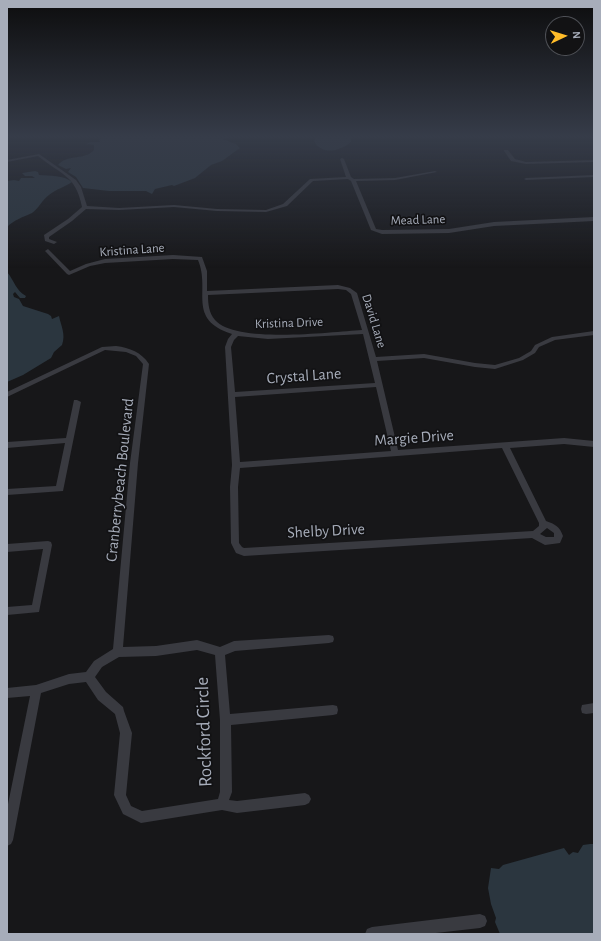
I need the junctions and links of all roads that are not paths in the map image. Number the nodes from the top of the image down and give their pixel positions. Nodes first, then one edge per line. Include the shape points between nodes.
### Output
1 (73, 180) edge
2 (315, 180) edge
3 (351, 180) edge
4 (85, 207) junction
5 (594, 219) edge
6 (54, 242) dead end
7 (48, 251) dead end
8 (198, 258) joint
9 (206, 292) junction
10 (364, 332) junction
11 (236, 334) junction
12 (594, 334) edge
13 (373, 359) junction
14 (379, 385) junction
15 (7, 395) edge
16 (230, 396) junction
17 (77, 402) dead end
18 (69, 440) junction
19 (594, 444) edge
20 (7, 445) edge
21 (505, 446) junction
22 (395, 454) junction
23 (236, 465) junction
24 (7, 492) edge
25 (543, 523) junction
26 (532, 534) junction
27 (7, 548) edge
28 (7, 611) edge
29 (329, 639) dead end
30 (118, 652) junction
31 (220, 652) junction
32 (89, 677) junction
33 (36, 690) junction
34 (7, 693) edge
35 (333, 710) dead end
36 (224, 720) junction
37 (305, 799) dead end
38 (222, 804) junction
39 (7, 840) edge
40 (480, 921) dead end
41 (372, 934) edge

1 - 4 street via 83,196
2 - 4 street via 312,180 285,205 266,211 174,206 119,209
3 - 5 street, Mead Lane via 374,230 382,232 448,231 494,224
4 - 6 street via 46,236 47,240
7 - 8 street, Kristina Lane via 69,272 105,261
8 - 9 street, Kristina Drive via 201,260
9 - 10 street, David Lane via 348,289 355,295
9 - 11 street, Kristina Drive via 207,312 213,322
10 - 11 street, Kristina Drive via 265,337
10 - 13 street, David Lane
11 - 16 street, Shelby Drive via 228,347
12 - 13 street via 554,338 537,346 533,352 521,359 495,367 424,356
13 - 14 street, David Lane
14 - 16 street, Crystal Lane
14 - 22 street, David Lane
15 - 30 street, Cranberrybeach Boulevard via 98,350 119,347 137,354 146,364 134,464
16 - 23 street, Shelby Drive
17 - 18 street
18 - 20 street
18 - 24 street via 60,489
19 - 21 street, Margie Drive via 564,442
21 - 22 street, Margie Drive
21 - 25 street
22 - 23 street, Margie Drive
23 - 26 street, Shelby Drive via 235,543 239,550 244,552
25 - 26 street via 540,530
25 - 26 street via 559,533 557,540 545,542
27 - 28 street via 48,545 36,609
29 - 31 street via 234,646
30 - 31 street via 156,651 198,645
30 - 32 street via 98,664
31 - 36 street, Rockford Circle
32 - 33 street via 69,679
32 - 38 street, Rockford Circle via 102,696 119,711 126,733 120,795 127,810 141,817
33 - 34 street
33 - 39 street
35 - 36 street
36 - 38 street, Rockford Circle via 226,792
37 - 38 street via 237,806
40 - 41 street

